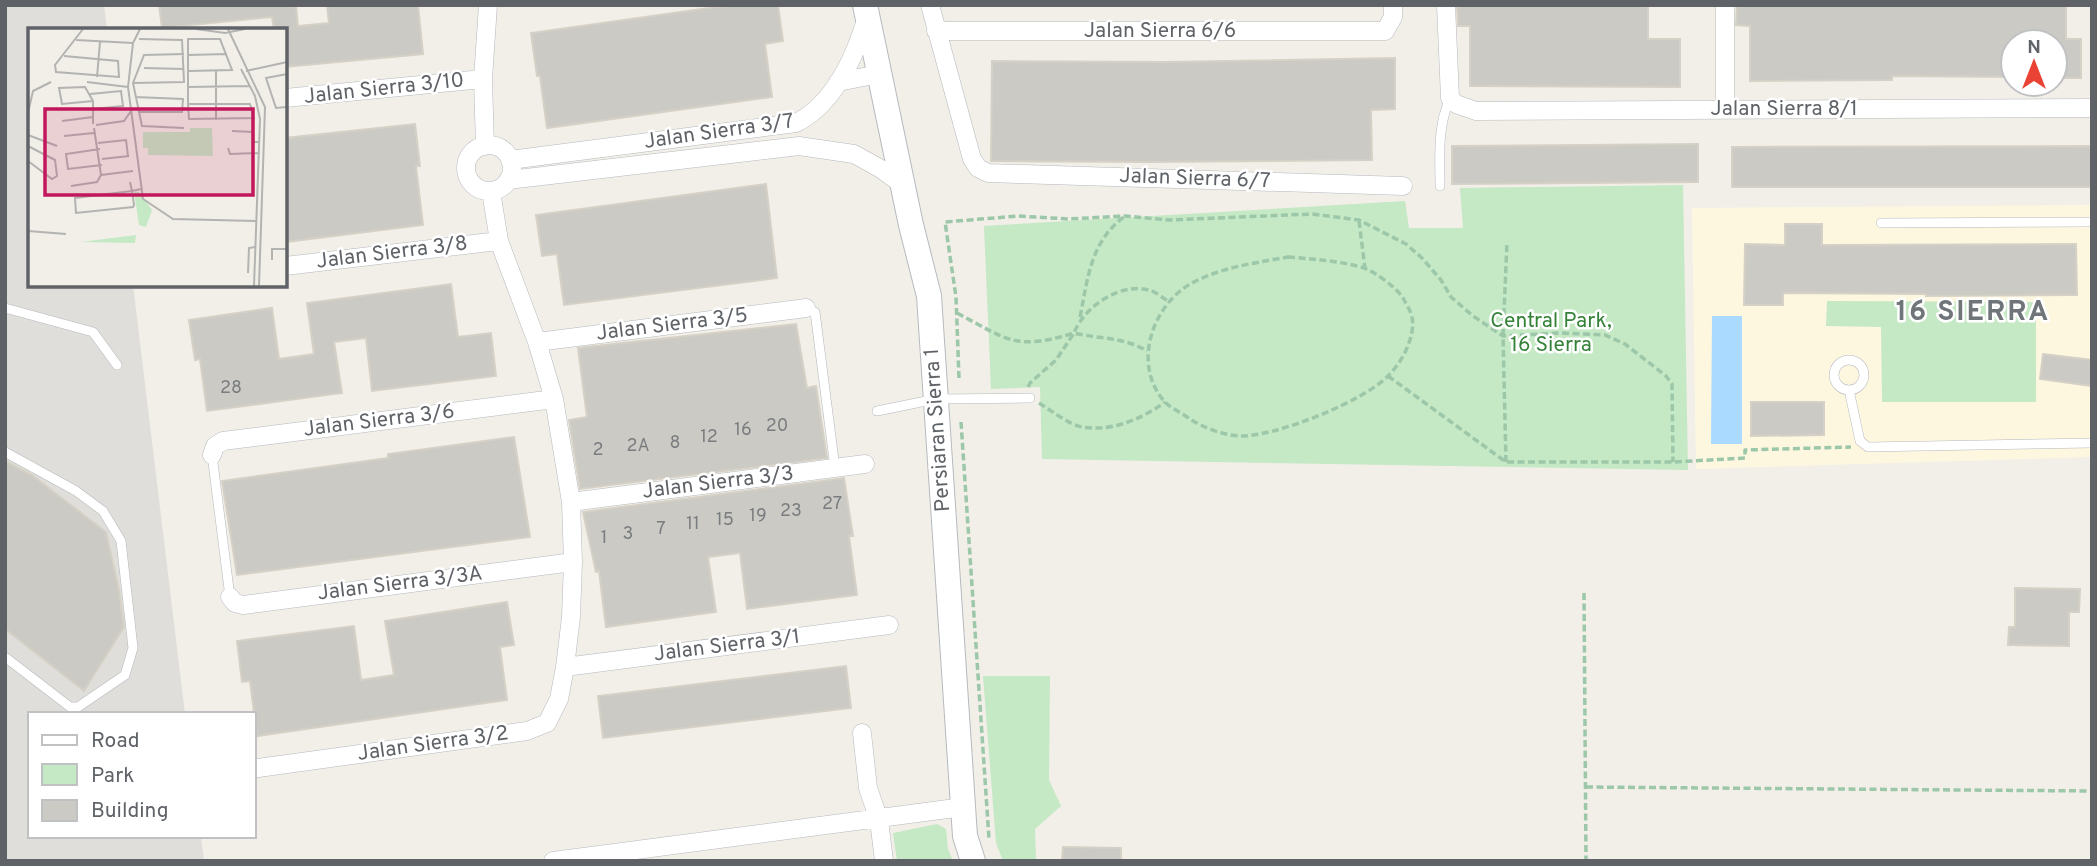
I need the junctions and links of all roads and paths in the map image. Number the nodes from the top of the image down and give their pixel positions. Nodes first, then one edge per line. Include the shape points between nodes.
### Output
1 (488, 5) edge
2 (930, 5) edge
3 (1393, 5) edge
4 (1446, 5) edge
5 (1724, 5) edge
6 (866, 11) edge
7 (936, 31) junction
8 (879, 74) junction
9 (483, 79) junction
10 (838, 82) junction
11 (287, 98) edge
12 (1450, 98) junction
13 (2092, 108) edge
14 (1726, 109) junction
15 (796, 123) junction
16 (704, 135) junction
17 (485, 146) junction
18 (799, 146) junction
19 (605, 148) junction
20 (895, 149) junction
21 (854, 154) junction
22 (709, 156) junction
23 (510, 160) junction
24 (607, 169) junction
25 (508, 180) junction
26 (903, 185) junction
27 (1403, 186) dead end
28 (1440, 186) dead end
29 (491, 191) junction
30 (1125, 216) junction
31 (1359, 220) junction
32 (2092, 222) edge
33 (1881, 223) dead end
34 (499, 241) junction
35 (1507, 242) dead end
36 (287, 266) edge
37 (1365, 268) junction
38 (1168, 302) junction
39 (806, 307) joint
40 (5, 308) edge
41 (957, 313) junction
42 (1079, 319) junction
43 (1074, 333) junction
44 (1503, 336) junction
45 (537, 342) junction
46 (1147, 351) junction
47 (117, 365) dead end
48 (1388, 376) junction
49 (959, 378) dead end
50 (1849, 390) dead end
51 (1030, 398) junction
52 (554, 399) junction
53 (936, 399) junction
54 (1165, 402) junction
55 (877, 411) dead end
56 (961, 422) dead end
57 (2092, 443) edge
58 (1868, 447) junction
59 (5, 452) edge
60 (212, 455) joint
61 (1507, 462) junction
62 (1673, 463) junction
63 (865, 464) dead end
64 (835, 468) junction
65 (571, 502) junction
66 (573, 562) junction
67 (1584, 593) dead end
68 (230, 597) joint
69 (889, 625) dead end
70 (5, 657) edge
71 (565, 667) junction
72 (862, 733) dead end
73 (258, 768) dead end
74 (1586, 787) junction
75 (2092, 791) edge
76 (963, 807) junction
77 (879, 820) junction
78 (981, 854) edge
79 (553, 861) edge
80 (884, 861) edge
81 (1586, 861) edge

1 - 9 street
2 - 7 street
3 - 7 street, Jalan Sierra 6/6 via 1393,17 1385,31
4 - 12 street
5 - 14 street
6 - 8 street, Persiaran Sierra 1
6 - 10 street, Jalan Sierra 3/7 via 850,64
7 - 27 street, Jalan Sierra 6/7 via 972,159 988,173
8 - 10 street
8 - 20 street, Persiaran Sierra 1
9 - 11 street, Jalan Sierra 3/10
9 - 17 street
10 - 15 street, Jalan Sierra 3/7 via 812,116
12 - 14 street, Jalan Sierra 8/1 via 1476,111
12 - 28 lane via 1440,131
13 - 14 street, Jalan Sierra 8/1
15 - 16 street, Jalan Sierra 3/7
15 - 18 street
16 - 19 street, Jalan Sierra 3/7
16 - 22 street
17 - 23 street via 500,148
17 - 29 street via 468,160 467,175 476,187
18 - 21 street, Jalan Sierra 3/7
18 - 22 street, Jalan Sierra 3/7
19 - 23 street, Jalan Sierra 3/7
19 - 24 street
20 - 21 street
20 - 26 street, Persiaran Sierra 1
21 - 26 street, Jalan Sierra 3/7
22 - 24 street, Jalan Sierra 3/7
23 - 25 street
24 - 25 street, Jalan Sierra 3/7
25 - 29 street
26 - 53 street, Persiaran Sierra 1 via 929,296
29 - 34 street
30 - 31 path via 1169,220 1312,214
30 - 41 path via 1018,216 945,222
30 - 42 path via 1108,229 1092,259
31 - 37 path
31 - 44 path via 1406,244 1441,280 1451,298
32 - 33 lane
34 - 36 street, Jalan Sierra 3/8
34 - 45 street
35 - 44 path
37 - 38 path via 1288,257 1239,265 1190,284
37 - 48 path via 1398,290 1413,318 1401,360
38 - 42 path via 1152,290 1129,290 1103,297
38 - 46 path
39 - 45 street, Jalan Sierra 3/5
39 - 64 lane via 816,312
40 - 47 lane via 93,332
41 - 43 path via 1006,340 1041,342
41 - 49 path
42 - 43 path
43 - 46 path via 1118,339
43 - 51 path via 1056,360 1030,383
44 - 61 path
44 - 62 path via 1585,333 1625,344 1672,384
45 - 52 street
46 - 54 path via 1150,375
48 - 54 path via 1307,421 1265,434 1238,436 1204,427
48 - 61 path
50 - 58 lane via 1860,441
51 - 53 lane
51 - 54 path via 1081,427 1127,423
52 - 60 street, Jalan Sierra 3/6 via 223,441
52 - 65 street
53 - 55 lane
53 - 76 street, Persiaran Sierra 1
56 - 78 path
57 - 58 lane
58 - 62 path via 1745,450 1745,458
59 - 70 lane via 76,491 103,512 121,541 133,648 125,675 78,707 71,707
60 - 68 lane
61 - 62 path
63 - 64 street, Jalan Sierra 3/3
64 - 65 street, Jalan Sierra 3/3
65 - 66 street
66 - 68 street, Jalan Sierra 3/3A via 243,605
66 - 71 street
67 - 74 path
69 - 71 street, Jalan Sierra 3/1
71 - 73 street, Jalan Sierra 3/2 via 559,699 547,723 527,731
72 - 77 street via 868,788
74 - 75 path
74 - 81 path
76 - 77 street
76 - 78 street, Persiaran Sierra 1 via 965,836
77 - 79 street
77 - 80 street

